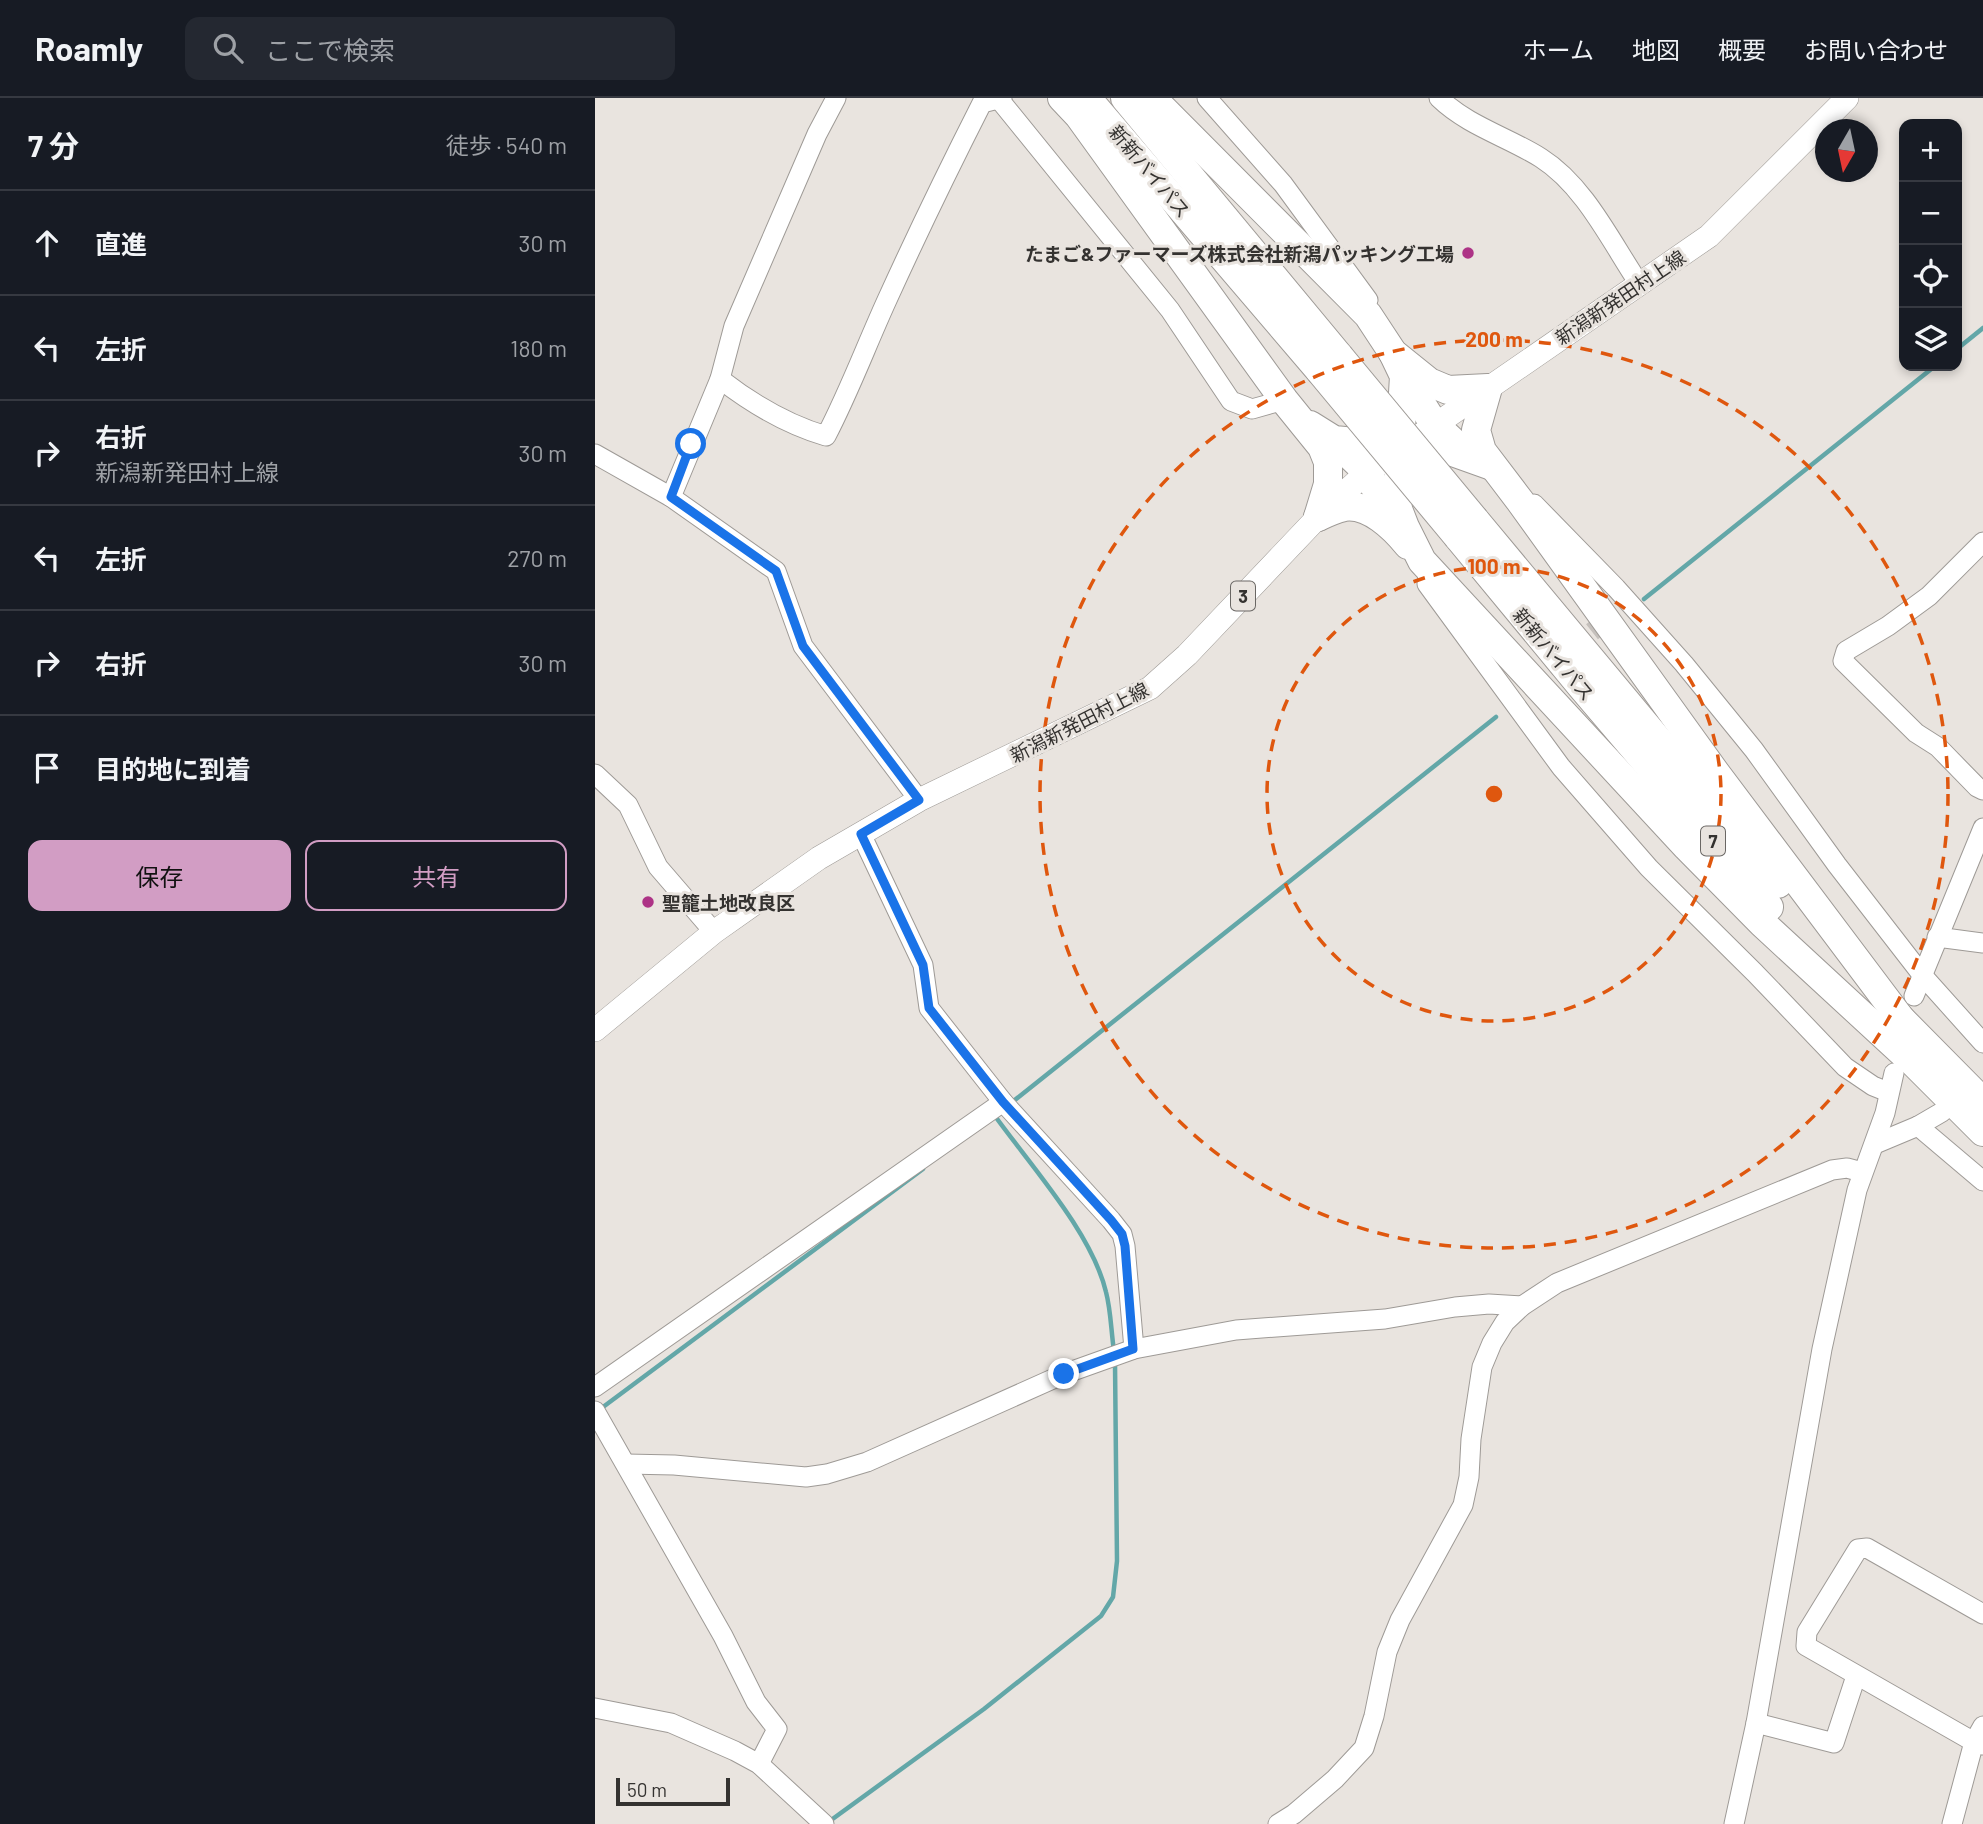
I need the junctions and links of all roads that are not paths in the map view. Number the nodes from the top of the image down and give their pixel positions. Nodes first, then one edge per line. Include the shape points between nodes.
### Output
1 (836, 98) edge
2 (1062, 98) edge
3 (1087, 98) edge
4 (1125, 98) edge
5 (1152, 98) edge
6 (1207, 98) edge
7 (1439, 98) edge
8 (1847, 98) edge
9 (1000, 99) edge
10 (1640, 285) junction
11 (1368, 315) junction
12 (1329, 363) junction
13 (1398, 364) junction
14 (720, 379) junction
15 (1488, 388) junction
16 (1284, 400) junction
17 (1303, 421) junction
18 (1434, 424) junction
19 (1334, 440) junction
20 (1400, 448) junction
21 (595, 454) edge
22 (1480, 461) junction
23 (1367, 472) junction
24 (671, 497) junction
25 (1520, 501) junction
26 (1318, 517) junction
27 (1467, 529) junction
28 (1400, 536) junction
29 (1983, 542) edge
30 (1426, 567) junction
31 (1629, 602) junction
32 (1613, 615) tunnel mouth
33 (595, 774) edge
34 (1983, 790) edge
35 (919, 800) junction
36 (1983, 828) edge
37 (861, 834) junction
38 (714, 932) junction
39 (1937, 937) junction
40 (1983, 943) edge
41 (1923, 976) junction
42 (1914, 996) dead end
43 (1903, 1023) junction
44 (595, 1030) edge
45 (1983, 1043) edge
46 (1895, 1073) junction
47 (1003, 1102) junction
48 (1983, 1102) edge
49 (1942, 1112) dead end
50 (1918, 1126) junction
51 (1983, 1132) edge
52 (1875, 1144) junction
53 (1862, 1172) junction
54 (1983, 1181) edge
55 (1522, 1306) junction
56 (1133, 1349) junction
57 (595, 1387) edge
58 (595, 1410) edge
59 (626, 1464) junction
60 (1983, 1614) edge
61 (1856, 1676) junction
62 (595, 1708) edge
63 (1756, 1723) junction
64 (1980, 1738) edge
65 (759, 1764) junction
66 (824, 1824) edge
67 (1277, 1824) edge
68 (1734, 1824) edge
69 (1952, 1824) edge

1 - 14 street via 734,326
2 - 16 highway via 1168,236
3 - 12 highway, 新新バイパス / 7
4 - 12 highway, 新新バイパス / 7
5 - 11 highway
6 - 11 street via 1283,184 1368,301
7 - 10 street via 1488,132 1541,158 1572,183
8 - 10 main road, 新潟新発田村上線 / 3 via 1710,236
9 - 14 street via 982,103 924,218 826,436 775,414
9 - 16 street via 1170,310 1231,401 1252,409
10 - 15 main road, 新潟新発田村上線 / 3
11 - 13 highway
12 - 27 highway, 新新バイパス / 7, bridge
13 - 15 highway via 1438,388
13 - 18 highway
13 - 20 highway
14 - 24 street
15 - 18 main road, 新潟新発田村上線 / 3
15 - 22 highway via 1476,430
16 - 17 highway
17 - 19 highway
17 - 26 highway via 1328,462 1328,484
18 - 20 main road, 新潟新発田村上線 / 3
18 - 22 highway
19 - 20 highway
19 - 23 highway
20 - 22 highway via 1450,451
20 - 23 main road, 新潟新発田村上線 / 3
20 - 30 highway via 1398,509
21 - 24 street
22 - 25 highway
23 - 26 main road, 新潟新発田村上線 / 3
23 - 28 highway
24 - 35 street via 776,571 803,646
25 - 31 street via 1530,500 1541,510
25 - 43 highway
26 - 28 highway via 1342,508 1359,508 1380,518
26 - 35 main road, 新潟新発田村上線 / 3 via 1187,656 1150,688
27 - 43 highway, 新新バイパス / 7
27 - 46 highway, 新新バイパス / 7 via 1581,686 1799,941
28 - 30 highway
29 - 34 street via 1929,596 1846,652 1843,661
30 - 46 highway via 1762,923
30 - 46 street via 1427,584 1516,692 1561,767 1649,868 1845,1067 1873,1086
31 - 32 street
31 - 41 street via 1754,750
33 - 38 street via 628,806 658,867
35 - 37 main road, 新潟新発田村上線 / 3
36 - 39 street
37 - 38 main road, 新潟新発田村上線 / 3
37 - 47 street via 923,965 929,1008
38 - 44 main road, 新潟新発田村上線 / 3
39 - 40 street
39 - 41 street
41 - 42 street
41 - 45 street
43 - 48 highway, 新新バイパス / 7
46 - 51 highway, 新新バイパス / 7
46 - 52 street
47 - 56 street via 1122,1234
47 - 57 street
49 - 50 street
50 - 52 street
50 - 54 street
52 - 53 street
53 - 55 street via 1832,1170 1557,1283
53 - 63 street via 1822,1349
55 - 56 street via 1489,1304 1385,1319 1235,1329
55 - 67 street via 1505,1322 1482,1367 1463,1505 1387,1652 1364,1748 1335,1779
56 - 59 street via 1064,1374 867,1462 827,1474 806,1477
58 - 59 street
59 - 65 street via 756,1702 777,1728
60 - 61 street via 1867,1548 1858,1549 1807,1632 1806,1646
61 - 63 street via 1834,1743
61 - 64 street
62 - 65 street via 671,1723
63 - 68 street
64 - 69 street
65 - 66 street

